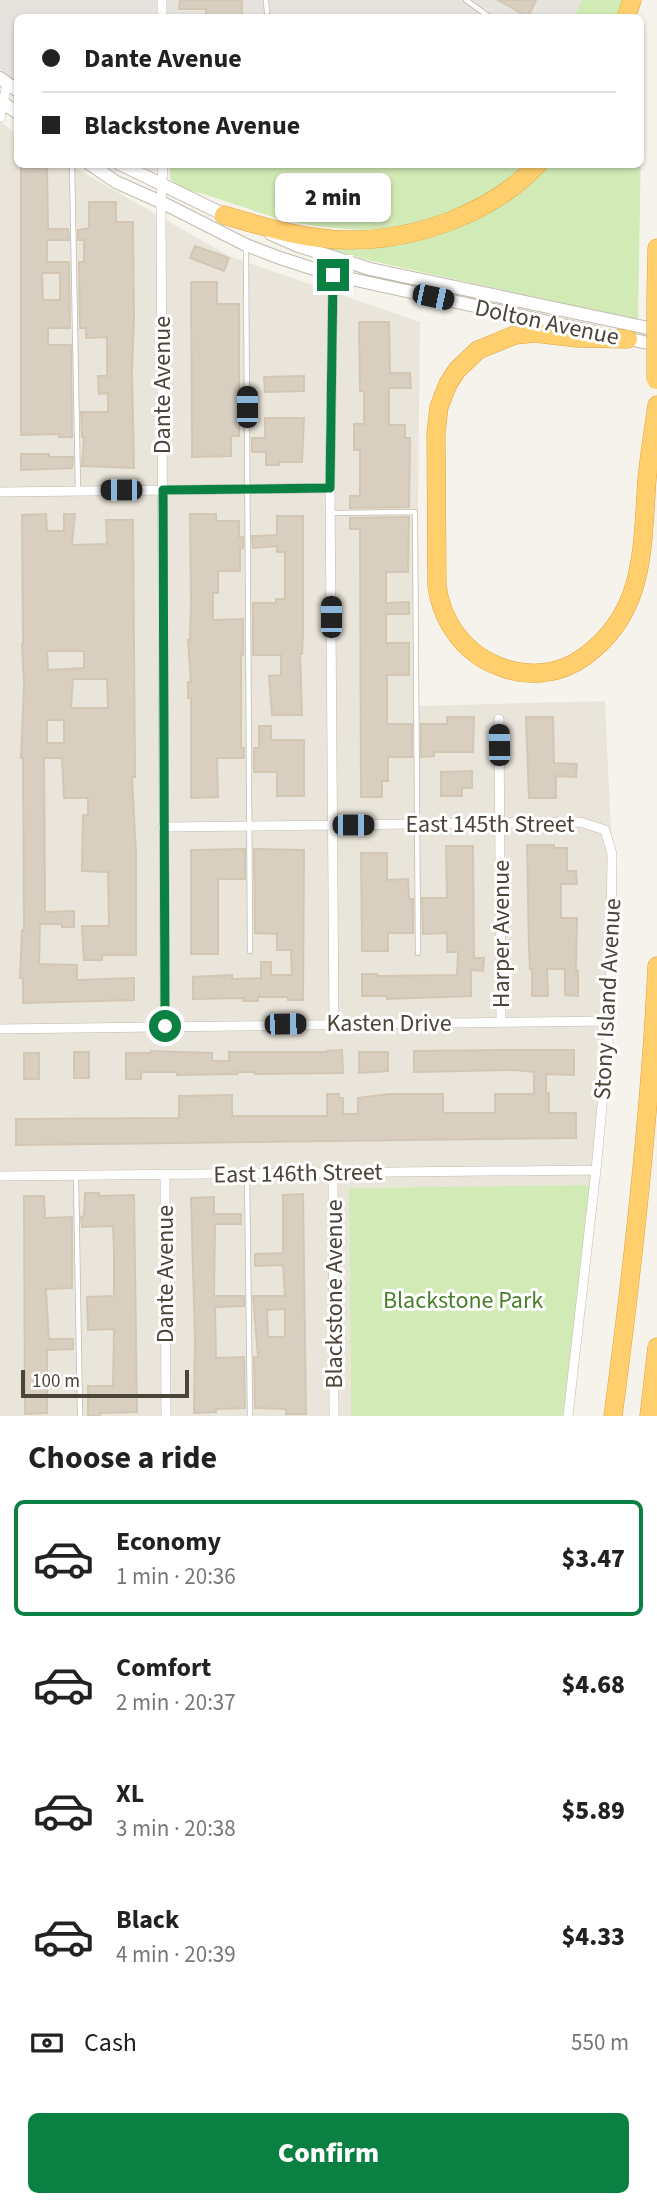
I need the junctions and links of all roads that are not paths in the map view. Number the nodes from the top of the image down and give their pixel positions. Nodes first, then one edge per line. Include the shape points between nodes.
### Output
1 (266, 0) edge
2 (466, 0) edge
3 (267, 12) dead end
4 (485, 14) edge
5 (8, 84) edge
6 (1, 102) edge
7 (0, 118) edge
8 (72, 168) edge
9 (96, 168) edge
10 (128, 168) edge
11 (163, 168) edge
12 (533, 168) edge
13 (163, 186) junction
14 (161, 202) junction
15 (224, 215) junction
16 (246, 244) junction
17 (657, 248) edge
18 (333, 275) junction
19 (656, 296) edge
20 (657, 330) edge
21 (628, 339) junction
22 (657, 345) edge
23 (656, 380) edge
24 (657, 405) edge
25 (657, 430) edge
26 (330, 488) junction
27 (247, 489) junction
28 (163, 490) junction
29 (78, 491) junction
30 (0, 492) edge
31 (331, 513) junction
32 (499, 719) dead end
33 (501, 824) junction
34 (417, 825) junction
35 (331, 826) junction
36 (163, 827) junction
37 (250, 827) junction
38 (605, 830) joint
39 (250, 951) dead end
40 (418, 953) dead end
41 (657, 966) edge
42 (610, 1021) junction
43 (501, 1023) junction
44 (334, 1024) junction
45 (165, 1026) junction
46 (0, 1029) edge
47 (596, 1170) junction
48 (333, 1172) junction
49 (247, 1173) junction
50 (165, 1174) junction
51 (76, 1175) junction
52 (0, 1176) edge
53 (657, 1347) edge
54 (80, 1416) edge
55 (166, 1416) edge
56 (250, 1416) edge
57 (334, 1416) edge
58 (568, 1416) edge
59 (613, 1416) edge
60 (649, 1416) edge

1 - 3 lane
2 - 4 lane
5 - 6 street
6 - 7 street
8 - 29 lane
9 - 14 street, Dolton Avenue
10 - 13 street, Dolton Avenue
11 - 13 street, Dante Avenue
12 - 15 highway via 494,200 463,215 429,228 383,237 348,240 316,236
13 - 14 street, Dante Avenue
13 - 15 street, Dolton Avenue
14 - 16 street, Dolton Avenue
14 - 28 street, Dante Avenue
15 - 20 street, Dolton Avenue via 370,269
16 - 18 street, Dolton Avenue
16 - 27 lane
17 - 19 highway
18 - 21 street, Dolton Avenue
18 - 26 street
19 - 23 highway, bridge
21 - 22 street, Dolton Avenue
21 - 24 highway via 515,335 478,350 448,384 436,433 439,601 460,640 485,661 507,670 553,673 597,648 617,626 641,564
23 - 24 highway
24 - 25 highway
26 - 27 street
26 - 31 street
27 - 28 street
27 - 37 lane
28 - 29 street
28 - 36 street, Dante Avenue
29 - 30 street
31 - 34 lane via 415,512
31 - 35 street
32 - 33 street, Harper Avenue
33 - 34 street, East 145th Street
33 - 38 street, East 145th Street via 580,822
33 - 43 street, Harper Avenue
34 - 35 street, East 145th Street
34 - 40 lane
35 - 37 street, East 145th Street
35 - 44 street
36 - 37 street, East 145th Street
36 - 45 street, Dante Avenue
37 - 39 lane
38 - 42 street, Stony Island Avenue via 612,854
41 - 59 highway via 648,1120
42 - 43 street, Kasten Drive
42 - 47 street, Stony Island Avenue
43 - 44 street, Kasten Drive
44 - 45 street, Kasten Drive
45 - 46 street, Kasten Drive
47 - 48 street, East 146th Street
47 - 58 street
48 - 49 street, East 146th Street
48 - 57 street, Blackstone Avenue
49 - 50 street, East 146th Street
49 - 56 lane
50 - 51 street, East 146th Street
50 - 55 street, Dante Avenue
51 - 52 street, East 146th Street
51 - 54 lane
53 - 60 highway

